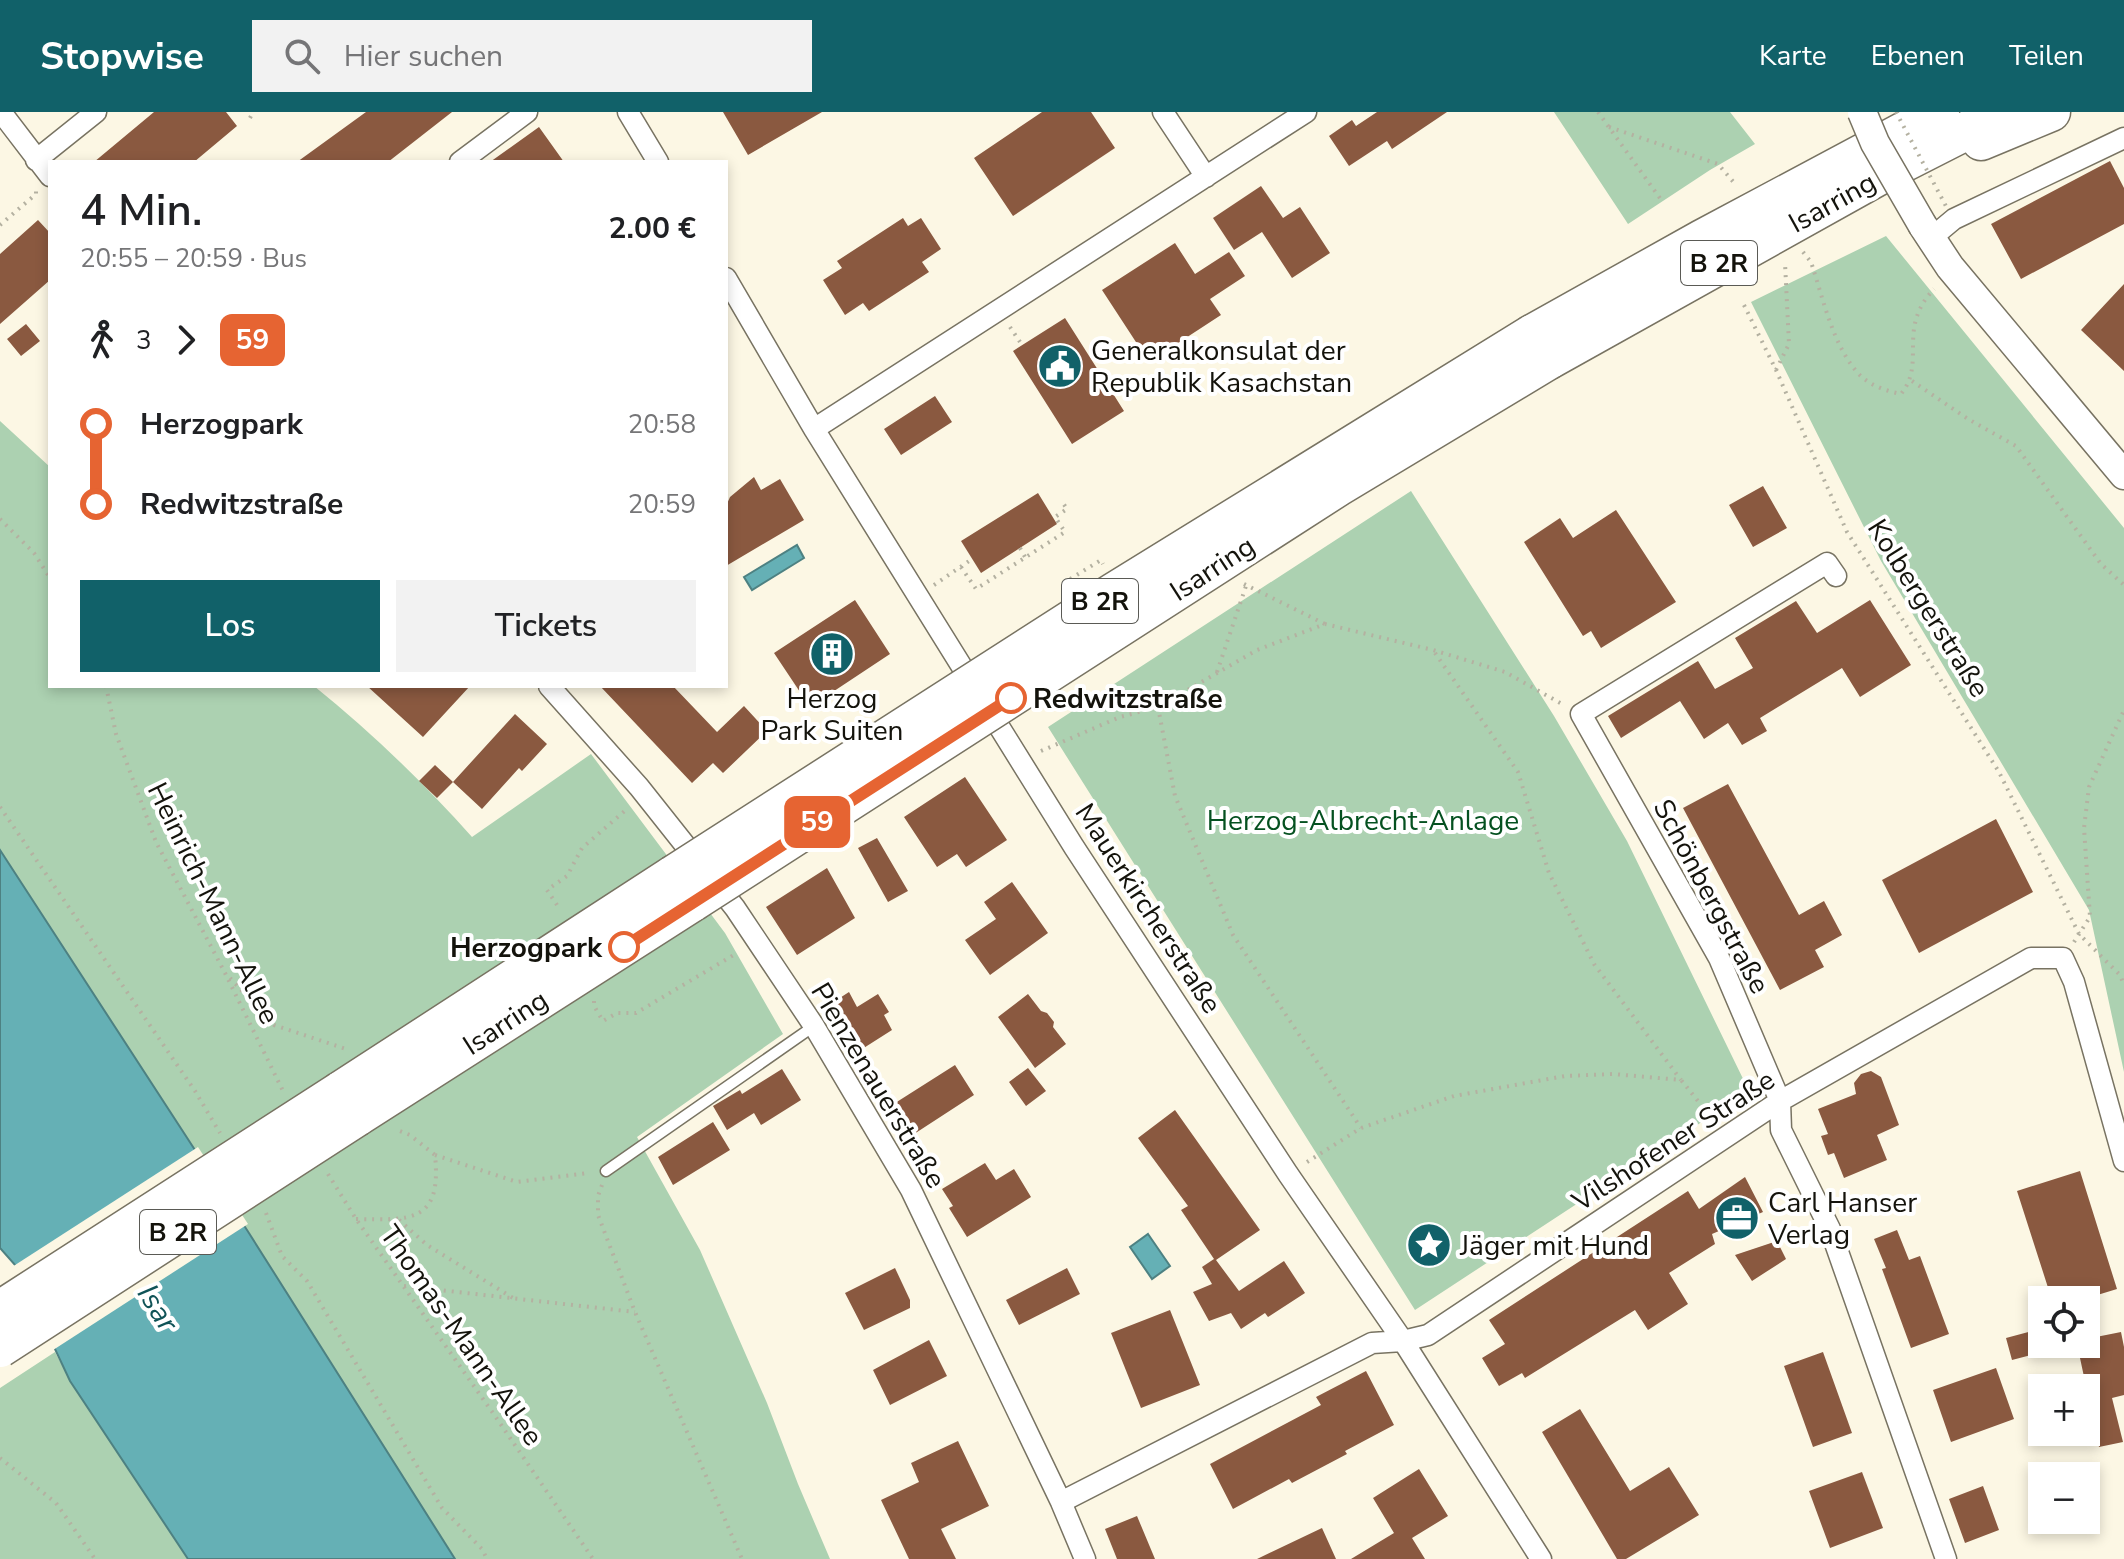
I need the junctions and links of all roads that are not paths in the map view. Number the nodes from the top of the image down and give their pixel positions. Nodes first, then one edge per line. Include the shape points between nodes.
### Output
1 (1, 112) edge
2 (96, 112) edge
3 (527, 112) edge
4 (628, 112) edge
5 (1163, 112) edge
6 (1306, 112) edge
7 (1862, 112) edge
8 (1910, 112) edge
9 (1940, 112) edge
10 (2003, 112) edge
11 (2051, 112) edge
12 (2124, 138) edge
13 (51, 160) edge
14 (463, 160) edge
15 (657, 160) edge
16 (1839, 164) junction
17 (43, 168) edge
18 (1891, 169) junction
19 (1206, 177) junction
20 (1927, 233) junction
21 (728, 281) edge
22 (1541, 347) junction
23 (814, 429) junction
24 (2124, 475) edge
25 (1836, 576) dead end
26 (551, 688) edge
27 (814, 1026) junction
28 (1780, 1101) junction
29 (360, 1111) junction
30 (2124, 1161) edge
31 (606, 1171) road end
32 (0, 1310) edge
33 (1403, 1341) junction
34 (0, 1348) edge
35 (1061, 1502) junction
36 (1085, 1559) edge
37 (1541, 1559) edge
38 (1946, 1559) edge

1 - 17 street
2 - 13 street
3 - 14 street
4 - 15 street
5 - 19 street
6 - 19 street
7 - 20 main road, bridge
8 - 16 highway
9 - 16 highway, Isarring / B 2R
10 - 18 highway, Isarring / B 2R
11 - 18 highway via 1979,142
12 - 20 street
16 - 22 highway, Isarring / B 2R
18 - 22 highway, Isarring / B 2R
19 - 23 street
20 - 24 main road
21 - 23 street, Mauerkircherstraße
22 - 29 highway, Isarring / B 2R, bridge via 1338,487 683,889
23 - 33 street, Mauerkircherstraße via 1020,760 1288,1174
25 - 28 street, Schönbergstraße via 1827,563 1581,714 1719,958
26 - 27 street, Pienzenauerstraße via 639,787 735,908
27 - 31 lane
27 - 35 street, Pienzenauerstraße via 911,1190
28 - 30 street, Vilshofener Straße via 2031,958 2063,958
28 - 33 street, Vilshofener Straße via 1428,1335
28 - 38 street, Schönbergstraße via 1781,1130 1830,1229
29 - 32 highway, Isarring / B 2R, bridge
29 - 34 highway, Isarring / B 2R, bridge
33 - 35 street, Vilshofener Straße via 1372,1343
33 - 37 street, Mauerkircherstraße
35 - 36 street, Pienzenauerstraße

